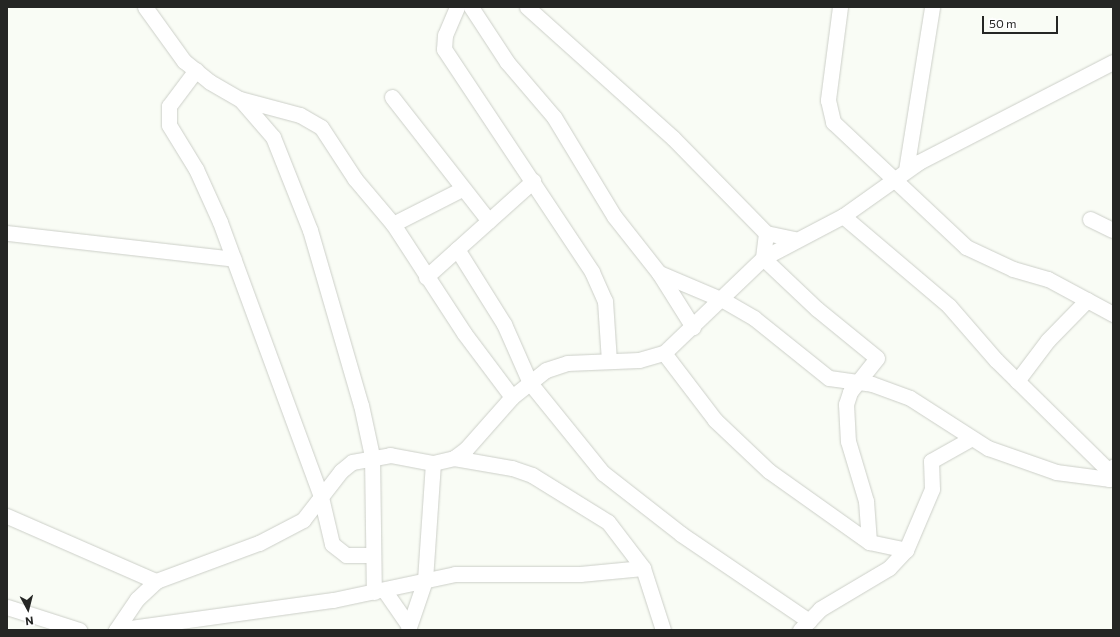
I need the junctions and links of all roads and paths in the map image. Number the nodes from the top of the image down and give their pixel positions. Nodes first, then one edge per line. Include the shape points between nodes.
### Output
1 (145, 7) edge
2 (457, 7) edge
3 (472, 7) edge
4 (527, 7) edge
5 (840, 7) edge
6 (932, 7) edge
7 (1113, 62) edge
8 (196, 70) junction
9 (392, 97) dead end
10 (240, 99) junction
11 (521, 163) junction
12 (906, 170) junction
13 (893, 178) junction
14 (533, 181) junction
15 (462, 189) junction
16 (516, 197) junction
17 (843, 216) junction
18 (1090, 219) dead end
19 (489, 221) junction
20 (393, 224) junction
21 (1113, 230) edge
22 (766, 233) junction
23 (7, 234) edge
24 (794, 239) junction
25 (457, 249) junction
26 (763, 258) junction
27 (234, 259) junction
28 (659, 273) junction
29 (426, 277) junction
30 (723, 300) junction
31 (1087, 300) junction
32 (1113, 314) edge
33 (693, 327) junction
34 (664, 353) junction
35 (609, 361) junction
36 (1017, 381) junction
37 (859, 382) junction
38 (530, 383) junction
39 (512, 396) junction
40 (956, 429) junction
41 (970, 439) junction
42 (951, 447) junction
43 (372, 456) junction
44 (454, 458) junction
45 (433, 463) junction
46 (1111, 475) edge
47 (321, 497) junction
48 (7, 516) edge
49 (873, 543) junction
50 (906, 550) junction
51 (373, 556) junction
52 (643, 568) junction
53 (889, 568) junction
54 (425, 580) junction
55 (156, 581) junction
56 (379, 591) junction
57 (7, 607) edge
58 (805, 625) edge
59 (408, 628) edge
60 (79, 630) edge
61 (116, 630) edge
62 (663, 630) edge

1 - 8 street via 184,61
2 - 11 street via 445,35 444,49
3 - 28 street via 506,62 570,141 625,232
4 - 22 street via 673,138 715,186
5 - 13 street via 829,116
6 - 12 street
7 - 12 street
8 - 10 street
8 - 27 street via 169,106 166,115 199,176
9 - 15 street
10 - 20 street via 300,115 321,127 355,179
10 - 43 street via 273,137 310,230 362,405
11 - 14 street
11 - 16 street
12 - 13 street
13 - 17 street
13 - 31 street via 966,247 1013,269 1048,279
14 - 16 street
14 - 35 street via 566,227 605,301
15 - 19 street
15 - 20 street
16 - 19 street
17 - 24 street
17 - 36 street via 949,306
18 - 21 street
19 - 25 street
20 - 29 street
22 - 24 street
22 - 26 street
23 - 27 street
24 - 26 street
25 - 29 street
25 - 38 street via 504,324
26 - 30 street
26 - 37 street via 817,310 876,354 877,362
27 - 47 street
28 - 30 street
28 - 33 street
29 - 39 street
30 - 33 street
30 - 37 street via 754,318 829,378
31 - 32 street
31 - 36 street via 1048,340
33 - 34 street
34 - 35 street via 639,360
34 - 49 street via 694,394 737,442 775,476
35 - 38 street via 567,363 546,370
36 - 46 street
37 - 40 street via 910,398
37 - 49 street via 846,404 846,419 848,441 866,500
38 - 39 street
38 - 58 street via 582,450 627,496
39 - 44 street via 466,449
40 - 41 street
40 - 42 street
41 - 42 street
41 - 46 street via 1027,463
42 - 50 street via 931,461 932,489
43 - 45 street via 390,455
43 - 47 street via 352,462 341,471
43 - 51 street
44 - 45 street
44 - 52 street via 512,468 548,484 608,522
45 - 54 street
47 - 51 street via 332,544 336,550 346,555
47 - 55 street via 303,520 259,543
48 - 55 street
49 - 50 street
49 - 53 street
50 - 53 street
51 - 56 street
52 - 54 street via 580,574 463,573
52 - 62 street
53 - 58 street via 820,609
54 - 56 street
54 - 59 street
55 - 61 street via 137,600
56 - 59 street
56 - 61 street
57 - 60 street

